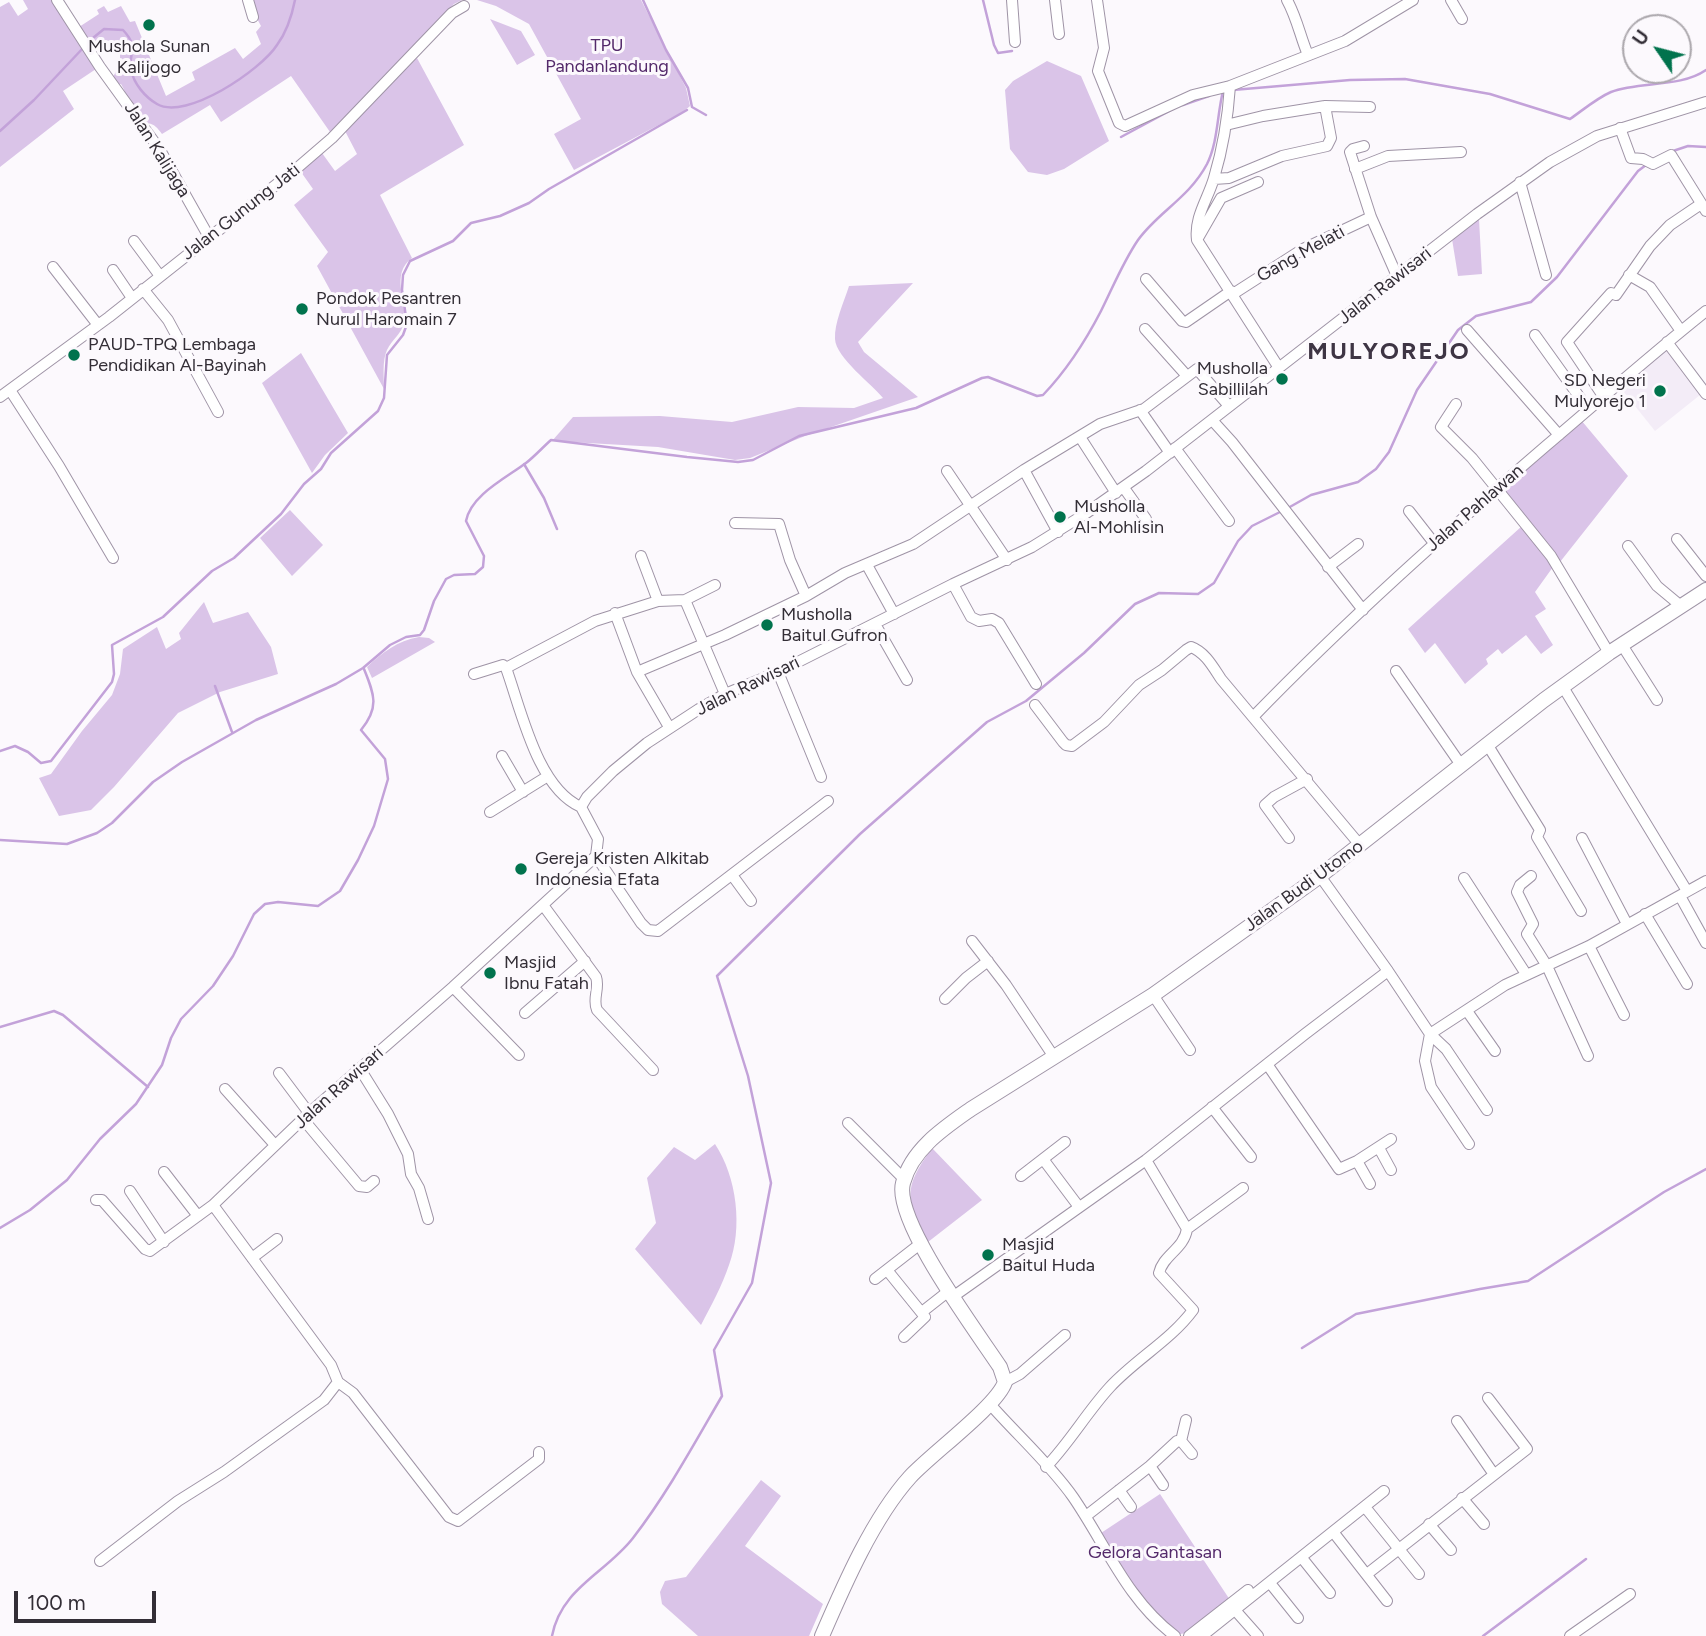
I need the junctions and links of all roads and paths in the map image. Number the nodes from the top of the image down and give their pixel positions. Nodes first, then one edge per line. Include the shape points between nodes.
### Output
1 (57, 0) edge
2 (248, 0) edge
3 (1012, 0) edge
4 (1055, 0) edge
5 (1097, 0) edge
6 (1287, 0) edge
7 (1412, 0) edge
8 (1451, 0) edge
9 (464, 6) dead end
10 (253, 17) dead end
11 (1462, 19) dead end
12 (1059, 34) dead end
13 (1015, 42) dead end
14 (1308, 55) junction
15 (1230, 89) junction
16 (1706, 102) edge
17 (1325, 106) junction
18 (1370, 107) dead end
19 (1226, 125) junction
20 (1620, 128) junction
21 (1364, 146) dead end
22 (1461, 152) dead end
23 (1355, 169) junction
24 (1214, 179) junction
25 (1258, 182) dead end
26 (1521, 182) junction
27 (1704, 207) edge
28 (1371, 216) junction
29 (209, 237) junction
30 (1197, 240) junction
31 (134, 241) dead end
32 (53, 267) dead end
33 (113, 270) dead end
34 (1546, 275) dead end
35 (1629, 275) junction
36 (160, 276) junction
37 (1397, 276) junction
38 (1146, 279) dead end
39 (143, 289) junction
40 (1232, 292) junction
41 (132, 298) junction
42 (1706, 311) edge
43 (98, 325) junction
44 (1145, 328) dead end
45 (1467, 330) dead end
46 (1681, 331) junction
47 (1535, 335) dead end
48 (1667, 342) junction
49 (1279, 368) junction
50 (1187, 376) junction
51 (5, 394) edge
52 (1706, 394) edge
53 (1603, 396) junction
54 (1457, 404) dead end
55 (1229, 406) junction
56 (1140, 410) junction
57 (1588, 410) junction
58 (218, 412) dead end
59 (1212, 420) junction
60 (1559, 435) junction
61 (1080, 437) junction
62 (1173, 451) junction
63 (1024, 470) junction
64 (947, 471) dead end
65 (1497, 488) junction
66 (1120, 490) junction
67 (972, 507) junction
68 (1409, 511) dead end
69 (1146, 519) dead end
70 (1229, 521) dead end
71 (735, 523) dead end
72 (1058, 532) junction
73 (1677, 539) dead end
74 (1434, 543) junction
75 (1358, 544) dead end
76 (1628, 546) dead end
77 (640, 556) dead end
78 (113, 558) dead end
79 (1007, 560) junction
80 (867, 565) junction
81 (1328, 567) junction
82 (1706, 576) edge
83 (953, 584) junction
84 (715, 585) dead end
85 (1706, 590) edge
86 (806, 596) junction
87 (685, 600) junction
88 (658, 601) junction
89 (1681, 606) junction
90 (1363, 610) junction
91 (615, 613) junction
92 (894, 614) junction
93 (875, 624) junction
94 (703, 645) junction
95 (1622, 645) junction
96 (1609, 653) junction
97 (506, 668) junction
98 (1396, 671) dead end
99 (637, 672) junction
100 (778, 672) junction
101 (474, 674) dead end
102 (907, 680) dead end
103 (1037, 684) dead end
104 (1563, 687) junction
105 (725, 694) junction
106 (1657, 700) dead end
107 (1035, 705) dead end
108 (1254, 717) junction
109 (669, 727) junction
110 (1488, 744) junction
111 (502, 756) dead end
112 (1461, 765) junction
113 (548, 776) junction
114 (821, 777) dead end
115 (1307, 779) junction
116 (523, 792) junction
117 (828, 801) dead end
118 (581, 807) junction
119 (490, 812) dead end
120 (1289, 838) dead end
121 (1582, 838) dead end
122 (1360, 845) junction
123 (596, 856) junction
124 (732, 875) junction
125 (1320, 876) junction
126 (1531, 876) dead end
127 (1464, 878) dead end
128 (1705, 884) edge
129 (1683, 894) junction
130 (751, 901) dead end
131 (543, 905) junction
132 (1581, 911) dead end
133 (1645, 914) junction
134 (1627, 924) junction
135 (972, 941) dead end
136 (1706, 943) edge
137 (1588, 946) junction
138 (585, 961) junction
139 (988, 961) junction
140 (1546, 966) junction
141 (1388, 971) junction
142 (1526, 974) junction
143 (1687, 984) dead end
144 (453, 988) junction
145 (1153, 995) junction
146 (945, 999) dead end
147 (1467, 1011) junction
148 (525, 1013) dead end
149 (1624, 1015) dead end
150 (1430, 1034) junction
151 (1190, 1050) dead end
152 (1495, 1051) dead end
153 (519, 1055) dead end
154 (1588, 1056) dead end
155 (1054, 1057) junction
156 (1267, 1064) junction
157 (360, 1069) junction
158 (653, 1070) dead end
159 (279, 1073) dead end
160 (225, 1089) dead end
161 (1212, 1107) junction
162 (1487, 1110) dead end
163 (306, 1116) junction
164 (848, 1123) dead end
165 (1391, 1139) dead end
166 (1065, 1142) dead end
167 (1469, 1144) dead end
168 (275, 1145) junction
169 (1379, 1148) junction
170 (1251, 1157) dead end
171 (1044, 1159) junction
172 (1146, 1160) junction
173 (1357, 1161) junction
174 (1391, 1170) dead end
175 (164, 1172) dead end
176 (1021, 1176) dead end
177 (904, 1179) junction
178 (374, 1181) dead end
179 (1370, 1184) dead end
180 (1243, 1188) dead end
181 (130, 1191) dead end
182 (96, 1200) dead end
183 (213, 1205) junction
184 (1079, 1207) junction
185 (198, 1216) junction
186 (428, 1219) dead end
187 (1187, 1229) junction
188 (277, 1239) dead end
189 (164, 1242) junction
190 (920, 1244) junction
191 (252, 1258) junction
192 (887, 1270) junction
193 (875, 1279) dead end
194 (952, 1293) junction
195 (922, 1312) junction
196 (1065, 1335) dead end
197 (904, 1337) dead end
198 (338, 1382) junction
199 (1005, 1382) junction
200 (1488, 1398) dead end
201 (989, 1404) junction
202 (1186, 1420) dead end
203 (1457, 1421) dead end
204 (1181, 1441) junction
205 (539, 1452) dead end
206 (1192, 1454) dead end
207 (1046, 1466) junction
208 (1150, 1466) junction
209 (1493, 1473) junction
210 (1163, 1485) dead end
211 (1119, 1490) junction
212 (1384, 1491) dead end
213 (1462, 1498) junction
214 (1131, 1507) dead end
215 (1365, 1507) junction
216 (1086, 1516) junction
217 (1429, 1524) junction
218 (1483, 1524) dead end
219 (1335, 1533) junction
220 (1398, 1548) junction
221 (1451, 1550) dead end
222 (1302, 1558) junction
223 (100, 1561) dead end
224 (1367, 1574) junction
225 (1419, 1574) dead end
226 (1270, 1583) junction
227 (1248, 1590) dead end
228 (1330, 1592) dead end
229 (1630, 1594) dead end
230 (1387, 1601) dead end
231 (1235, 1610) junction
232 (1298, 1618) dead end
233 (822, 1636) edge
234 (1175, 1636) edge
235 (1189, 1636) edge
236 (1202, 1636) edge
237 (1258, 1636) edge
238 (1570, 1636) edge

1 - 29 street, Jalan Kalijaga via 160,150
2 - 10 street
3 - 13 street
4 - 12 street
5 - 15 street via 1104,48 1098,72 1122,126 1193,95
6 - 14 street
7 - 14 street via 1345,41
8 - 11 street
9 - 29 street, Jalan Gunung Jati via 452,13 332,138
14 - 15 street
15 - 19 street
16 - 20 street, Jalan Rawisari
17 - 18 street
17 - 19 street
17 - 24 street via 1331,138 1327,146
19 - 24 street
20 - 26 street, Jalan Rawisari via 1579,144
20 - 27 street via 1632,158 1648,162 1671,155
21 - 23 street via 1350,152
22 - 23 street via 1388,156
23 - 28 street
24 - 30 street via 1198,217
25 - 30 street via 1221,198
26 - 34 street
26 - 37 street, Jalan Rawisari
27 - 35 street via 1670,225
28 - 37 street
28 - 40 street, Gang Melati via 1303,249
29 - 36 street, Jalan Gunung Jati
30 - 40 street
31 - 36 street
32 - 43 street
33 - 41 street
35 - 46 street via 1650,287
35 - 53 street via 1616,295 1611,293 1567,342
36 - 39 street, Jalan Gunung Jati
37 - 49 street, Jalan Rawisari
38 - 40 street, Gang Melati via 1186,322
39 - 41 street, Jalan Gunung Jati
39 - 58 street via 168,320
40 - 49 street
41 - 43 street, Jalan Gunung Jati
42 - 46 street, Jalan Pahlawan
43 - 51 street, Jalan Gunung Jati
44 - 50 street
45 - 60 street
46 - 48 street, Jalan Pahlawan
47 - 57 street
48 - 52 street
48 - 53 street, Jalan Pahlawan
49 - 55 street, Jalan Rawisari
50 - 55 street via 1197,369
50 - 56 street
51 - 78 street via 59,466
53 - 57 street, Jalan Pahlawan
54 - 65 street via 1441,427
55 - 59 street, Jalan Rawisari
56 - 61 street
56 - 62 street
57 - 60 street, Jalan Pahlawan
59 - 62 street, Jalan Rawisari
59 - 81 street
60 - 65 street, Jalan Pahlawan
61 - 63 street
61 - 66 street
62 - 66 street, Jalan Rawisari
62 - 70 street
63 - 67 street
63 - 72 street
64 - 67 street
65 - 74 street, Jalan Pahlawan
65 - 96 street via 1557,564
66 - 69 street
66 - 72 street, Jalan Rawisari
67 - 79 street
67 - 80 street via 913,544
68 - 74 street
71 - 86 street via 779,524
72 - 79 street, Jalan Rawisari
73 - 82 street
74 - 90 street, Jalan Pahlawan
75 - 81 street
76 - 89 street via 1657,586
77 - 88 street
79 - 83 street, Jalan Rawisari
80 - 86 street
80 - 92 street
81 - 90 street
83 - 92 street, Jalan Rawisari
83 - 103 street via 971,617 999,623
84 - 87 street
85 - 89 street, Jalan Budi Utomo
86 - 94 street
87 - 88 street
87 - 94 street
88 - 91 street
89 - 95 street, Jalan Budi Utomo
90 - 108 street, Jalan Pahlawan
91 - 97 street
91 - 99 street
92 - 93 street, Jalan Rawisari
93 - 100 street, Jalan Rawisari
93 - 102 street
94 - 99 street
94 - 105 street
95 - 96 street, Jalan Budi Utomo
95 - 106 street
96 - 104 street, Jalan Budi Utomo
97 - 101 street via 503,665
97 - 113 street via 528,735
98 - 112 street
99 - 109 street
100 - 105 street, Jalan Rawisari
100 - 114 street
104 - 110 street, Jalan Budi Utomo
104 - 129 street
105 - 109 street, Jalan Rawisari
107 - 108 street via 1063,742 1072,746 1104,722 1139,685 1191,647 1204,655
108 - 115 street
109 - 118 street, Jalan Rawisari via 613,771
110 - 112 street, Jalan Budi Utomo
110 - 132 street via 1540,830 1537,837
111 - 116 street
112 - 122 street, Jalan Budi Utomo
113 - 116 street
113 - 118 street
115 - 120 street via 1265,805
115 - 122 street
116 - 119 street
117 - 124 street
118 - 123 street via 598,839
121 - 134 street
122 - 125 street, Jalan Budi Utomo
123 - 124 street via 640,923 653,932
123 - 131 street, Jalan Rawisari
124 - 130 street
125 - 141 street
125 - 145 street, Jalan Budi Utomo
126 - 140 street via 1517,892 1534,924 1527,934
127 - 142 street
128 - 129 street
129 - 133 street
129 - 136 street
131 - 138 street
131 - 144 street, Jalan Rawisari
133 - 134 street
133 - 143 street
134 - 137 street
135 - 139 street
137 - 140 street
137 - 149 street
138 - 148 street
138 - 158 street via 598,983 597,1010
139 - 146 street
139 - 155 street
140 - 142 street
140 - 154 street
141 - 150 street
141 - 156 street
142 - 147 street
144 - 153 street
144 - 157 street, Jalan Rawisari
145 - 151 street
145 - 155 street, Jalan Budi Utomo
147 - 150 street
147 - 152 street
150 - 162 street via 1446,1049
150 - 167 street via 1425,1061 1431,1087
155 - 177 street, Jalan Budi Utomo via 943,1129 915,1158
156 - 161 street
156 - 173 street via 1337,1168
157 - 163 street, Jalan Rawisari
157 - 186 street via 408,1154
159 - 163 street
160 - 168 street
161 - 170 street
161 - 172 street
163 - 168 street, Jalan Rawisari
163 - 178 street via 359,1186
164 - 177 street
165 - 169 street
166 - 171 street
168 - 183 street, Jalan Rawisari
169 - 173 street
169 - 174 street
171 - 176 street
171 - 184 street
172 - 184 street
172 - 187 street
173 - 179 street
175 - 185 street
177 - 190 street via 902,1203
180 - 187 street
181 - 189 street
182 - 189 street via 102,1200 145,1249
183 - 185 street, Jalan Rawisari
183 - 191 street
184 - 194 street
185 - 189 street, Jalan Rawisari
187 - 207 street via 1182,1245 1159,1270 1192,1312 1110,1387
188 - 191 street
190 - 192 street
190 - 194 street
191 - 198 street via 331,1365
192 - 193 street
192 - 195 street
194 - 195 street
194 - 199 street
195 - 197 street via 925,1317
196 - 199 street
198 - 205 street via 353,1393 449,1517 458,1521 539,1459
198 - 223 street via 324,1399
199 - 201 street
200 - 209 street via 1527,1449
201 - 207 street
201 - 233 street via 898,1491
202 - 204 street
203 - 209 street
204 - 206 street
204 - 208 street
207 - 216 street
208 - 210 street
208 - 211 street
209 - 213 street
211 - 214 street
211 - 216 street
212 - 215 street
213 - 217 street
213 - 218 street
215 - 219 street
215 - 220 street
216 - 234 street via 1118,1574 1149,1613
217 - 220 street
217 - 221 street
219 - 222 street
219 - 224 street
220 - 224 street
220 - 225 street
222 - 226 street
222 - 228 street
224 - 230 street
226 - 231 street
226 - 232 street
227 - 235 street
229 - 238 street
231 - 236 street
231 - 237 street

